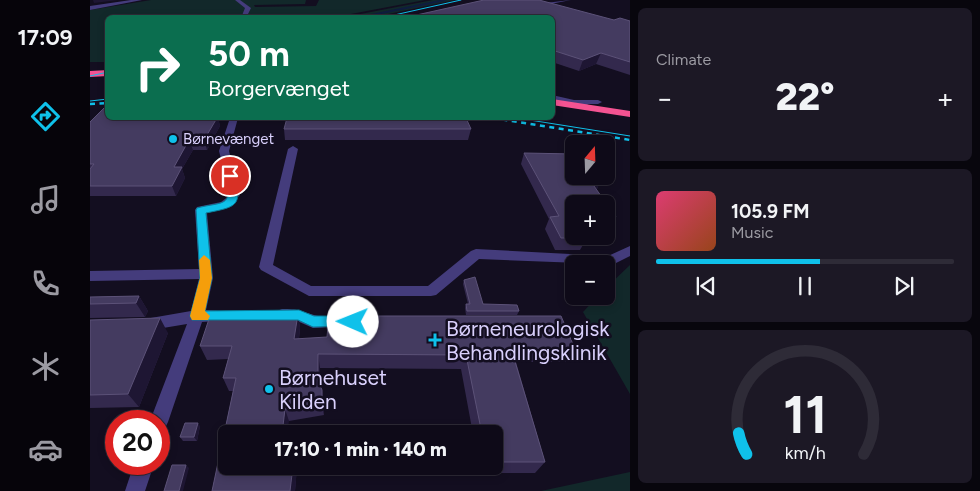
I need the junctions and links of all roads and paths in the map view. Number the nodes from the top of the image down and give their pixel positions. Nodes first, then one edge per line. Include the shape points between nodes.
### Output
1 (94, 0) edge
2 (140, 0) edge
3 (237, 0) edge
4 (529, 0) edge
5 (569, 0) edge
6 (129, 1) edge
7 (90, 2) edge
8 (90, 8) edge
9 (244, 15) edge
10 (90, 66) edge
11 (105, 66) edge
12 (90, 75) edge
13 (105, 75) edge
14 (555, 99) edge
15 (555, 99) edge
16 (598, 106) junction
17 (630, 107) edge
18 (630, 114) edge
19 (233, 120) edge
20 (293, 149) dead end
21 (630, 250) edge
22 (206, 274) junction
23 (90, 276) edge
24 (271, 315) edge
25 (197, 316) junction
26 (243, 316) edge
27 (362, 322) edge
28 (129, 325) edge
29 (163, 410) edge
30 (140, 475) edge
31 (135, 491) edge

1 - 7 street
2 - 6 street
3 - 9 street via 248,8
4 - 5 street via 545,4
6 - 8 street
10 - 11 highway
12 - 13 highway
14 - 16 street
15 - 16 highway
16 - 17 highway
16 - 18 highway
19 - 22 street via 224,151 235,194 232,201 224,206 201,210
20 - 21 street via 266,267 309,291 431,291 476,254 610,261
22 - 23 street
22 - 25 street
24 - 27 street via 299,315 313,322
25 - 26 street
25 - 28 street
25 - 29 street
30 - 31 street

